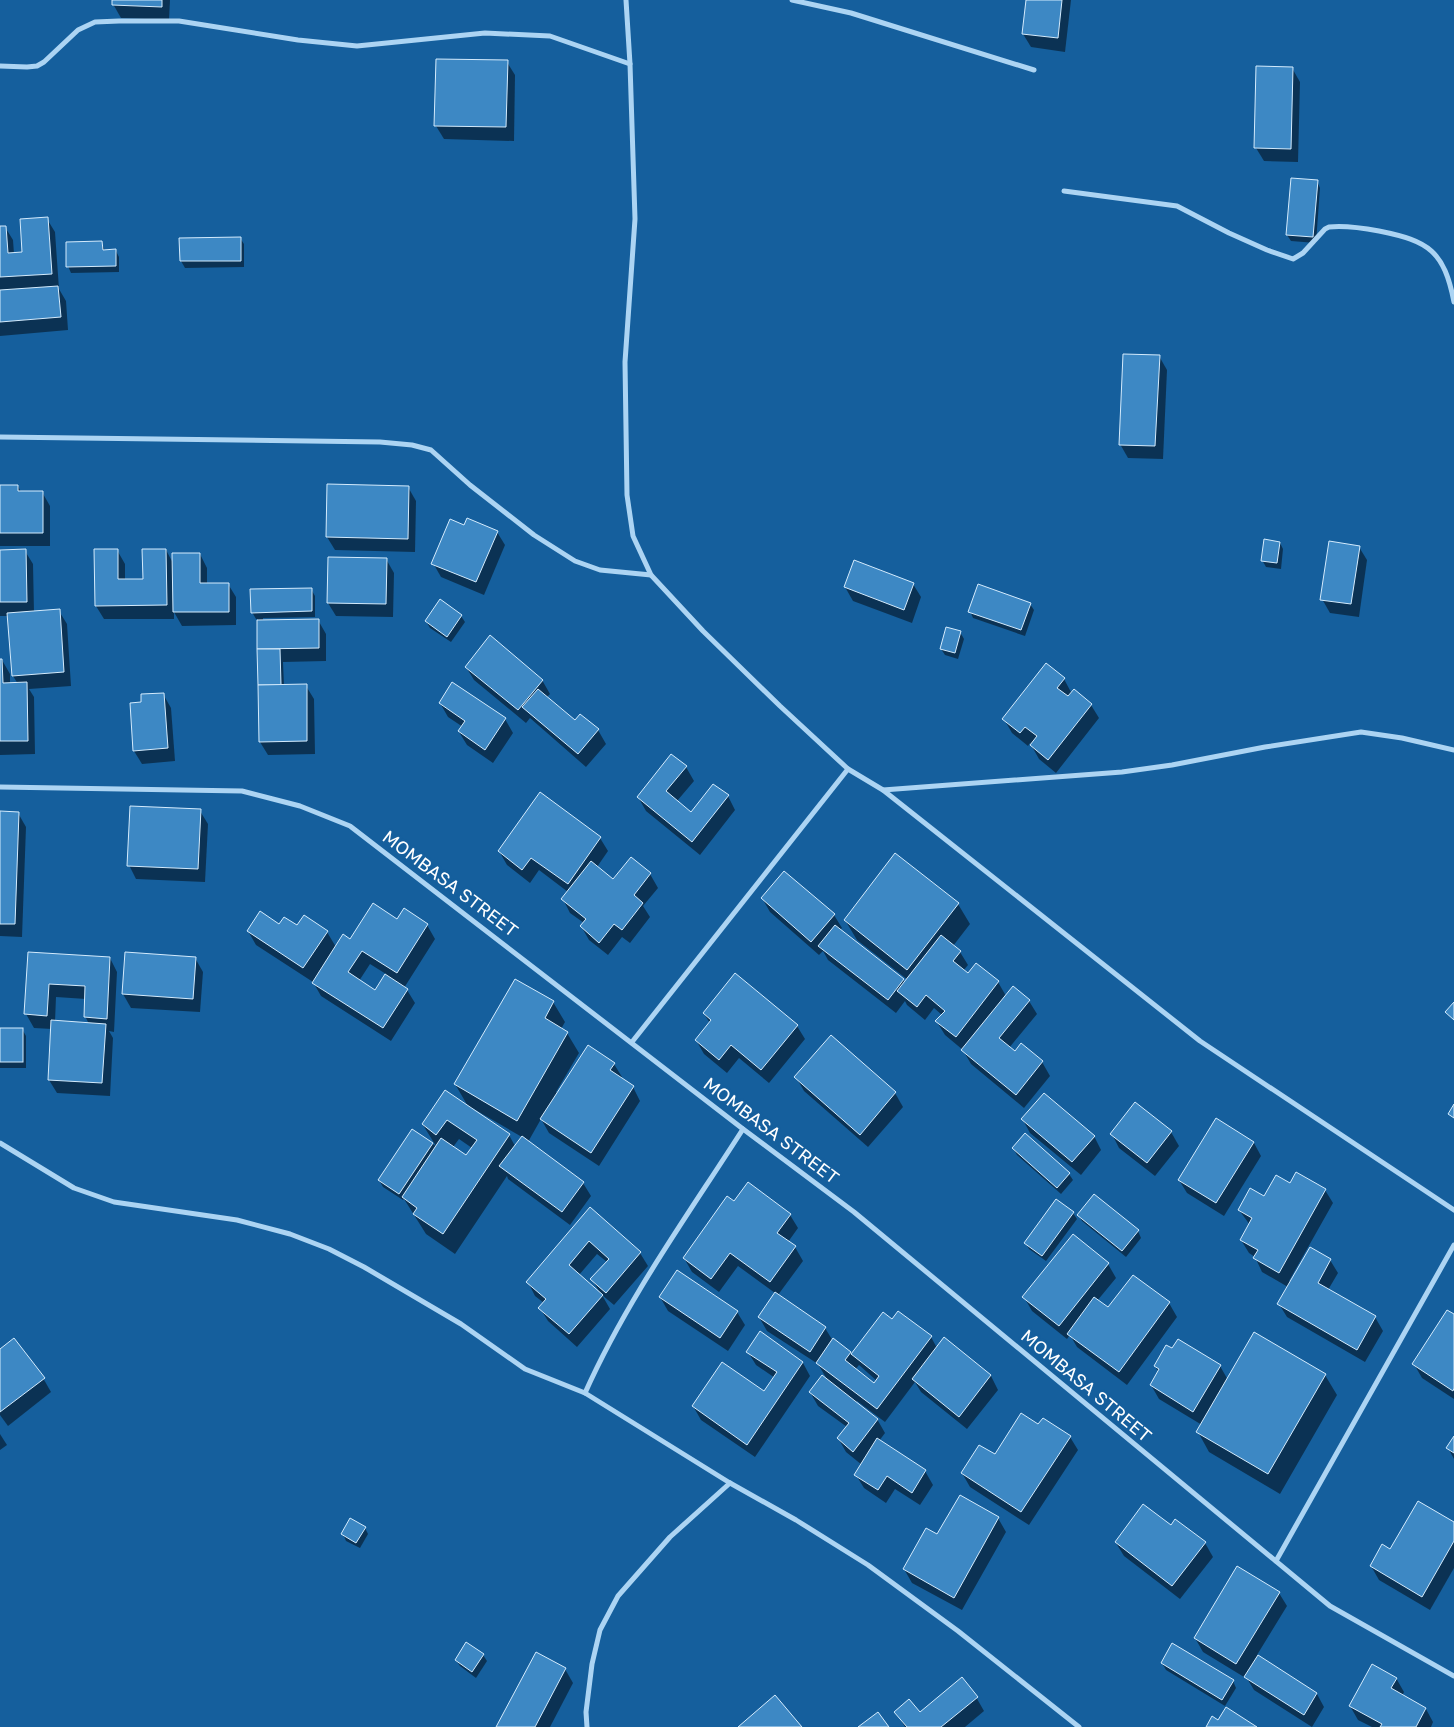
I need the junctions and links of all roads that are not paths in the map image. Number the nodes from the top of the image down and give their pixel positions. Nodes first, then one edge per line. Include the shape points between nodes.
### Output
1 (626, 0) edge
2 (792, 0) edge
3 (630, 64) junction
4 (0, 66) edge
5 (1034, 70) dead end
6 (1064, 191) dead end
7 (1454, 302) edge
8 (0, 437) edge
9 (652, 575) junction
10 (1454, 750) edge
11 (848, 769) junction
12 (0, 787) edge
13 (883, 790) junction
14 (632, 1042) junction
15 (743, 1129) junction
16 (0, 1143) edge
17 (1454, 1210) edge
18 (1454, 1245) edge
19 (584, 1393) junction
20 (730, 1483) junction
21 (1276, 1561) junction
22 (1454, 1676) edge
23 (587, 1727) edge
24 (1079, 1727) edge

1 - 3 street
2 - 5 street via 851,13
3 - 4 street via 550,36 485,33 357,46 179,21 119,21 95,22 78,30 37,66
3 - 9 street via 635,219 625,362 627,495 633,536
6 - 7 street via 1177,206 1229,233 1293,259 1329,227 1357,227 1399,235 1427,246 1442,263
8 - 9 street via 353,441 412,445 431,450 527,530 575,561 600,570
9 - 11 street via 702,631
10 - 13 street via 1361,732 1122,772
11 - 13 street
11 - 14 street
12 - 14 street, MOMBASA STREET via 242,792 300,806 350,826
13 - 17 street via 1200,1042
14 - 15 street, MOMBASA STREET
15 - 19 street via 632,1302
15 - 21 street, MOMBASA STREET via 854,1212
16 - 19 street via 74,1188 114,1202 237,1220 329,1248 461,1324 525,1368
18 - 21 street
19 - 20 street
20 - 23 street via 670,1537 618,1596 600,1630 592,1664
20 - 24 street via 868,1565
21 - 22 street, MOMBASA STREET via 1330,1606

